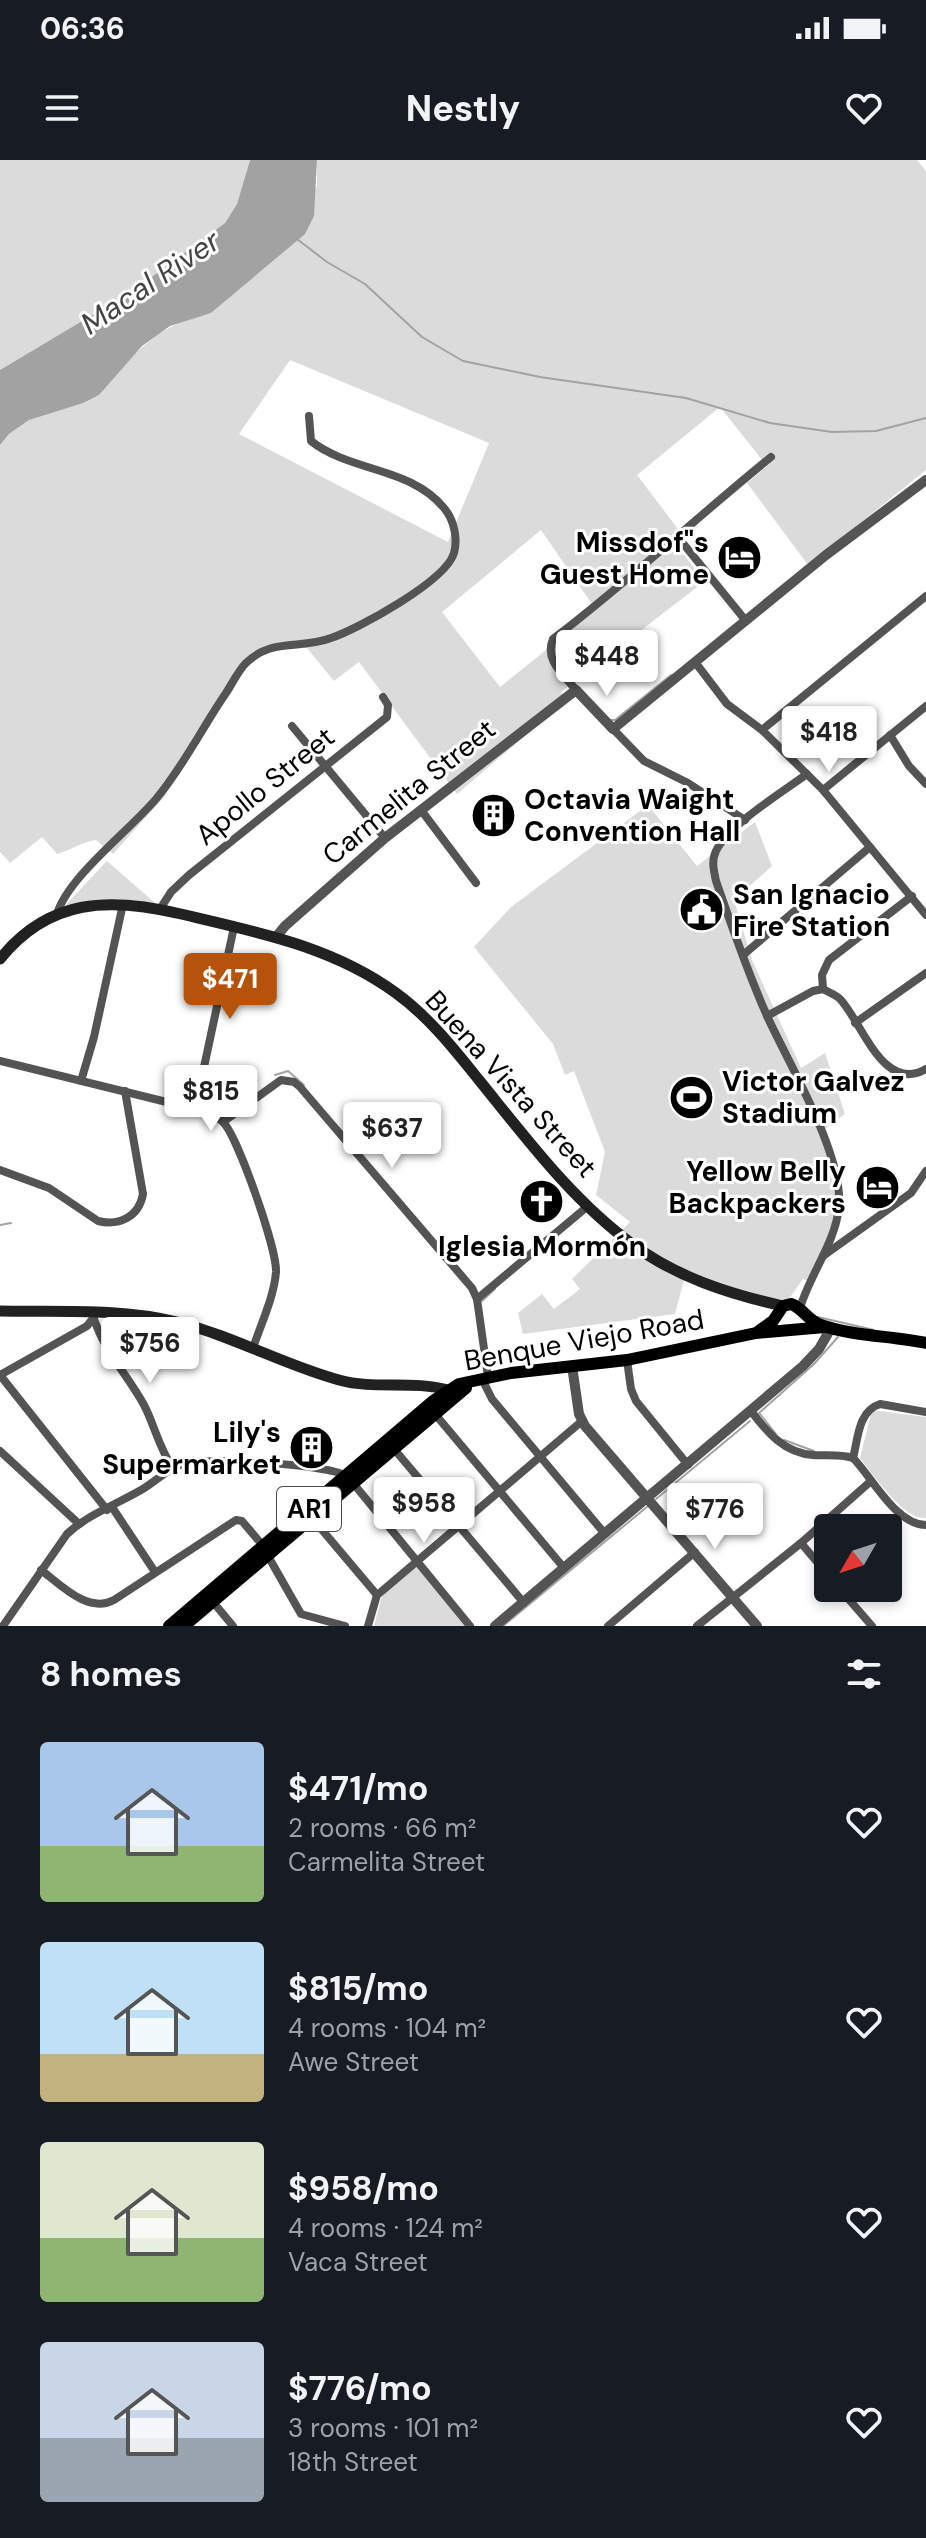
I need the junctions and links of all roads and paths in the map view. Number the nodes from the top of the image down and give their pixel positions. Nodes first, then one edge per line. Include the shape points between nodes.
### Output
1 (309, 416) dead end
2 (771, 457) dead end
3 (926, 480) edge
4 (677, 536) junction
5 (926, 596) edge
6 (746, 621) junction
7 (695, 662) junction
8 (576, 690) junction
9 (383, 697) dead end
10 (926, 706) edge
11 (292, 726) dead end
12 (613, 729) junction
13 (762, 730) junction
14 (890, 735) junction
15 (324, 766) junction
16 (807, 774) junction
17 (926, 784) edge
18 (823, 790) junction
19 (421, 810) junction
20 (745, 820) junction
21 (385, 838) junction
22 (870, 847) junction
23 (476, 883) dead end
24 (912, 896) junction
25 (123, 904) junction
26 (160, 909) junction
27 (57, 914) junction
28 (926, 915) edge
29 (234, 927) junction
30 (276, 937) junction
31 (743, 955) junction
32 (0, 959) edge
33 (926, 973) edge
34 (823, 989) junction
35 (767, 1016) junction
36 (855, 1023) junction
37 (0, 1061) edge
38 (926, 1069) edge
39 (81, 1081) junction
40 (125, 1091) junction
41 (195, 1109) junction
42 (223, 1122) junction
43 (0, 1170) edge
44 (926, 1171) edge
45 (588, 1206) junction
46 (822, 1256) junction
47 (809, 1281) junction
48 (477, 1299) junction
49 (788, 1310) junction
50 (0, 1311) edge
51 (94, 1316) junction
52 (828, 1328) junction
53 (790, 1330) junction
54 (756, 1333) junction
55 (926, 1343) edge
56 (253, 1348) junction
57 (627, 1360) junction
58 (572, 1366) junction
59 (0, 1375) edge
60 (483, 1379) junction
61 (448, 1390) junction
62 (751, 1411) junction
63 (926, 1412) edge
64 (435, 1414) junction
65 (582, 1421) junction
66 (394, 1449) junction
67 (0, 1451) edge
68 (540, 1456) junction
69 (853, 1458) junction
70 (688, 1465) junction
71 (173, 1468) junction
72 (350, 1480) junction
73 (871, 1481) junction
74 (499, 1491) junction
75 (647, 1498) junction
76 (110, 1508) junction
77 (312, 1518) junction
78 (79, 1524) junction
79 (926, 1525) edge
80 (458, 1526) junction
81 (605, 1534) junction
82 (801, 1543) junction
83 (266, 1552) junction
84 (695, 1552) junction
85 (814, 1558) edge
86 (417, 1562) junction
87 (564, 1568) junction
88 (41, 1570) junction
89 (155, 1572) junction
90 (377, 1595) junction
91 (733, 1598) junction
92 (213, 1602) junction
93 (851, 1602) edge
94 (524, 1603) junction
95 (3, 1626) edge
96 (169, 1626) edge
97 (184, 1626) edge
98 (233, 1626) edge
99 (345, 1626) edge
100 (368, 1626) edge
101 (470, 1626) edge
102 (495, 1626) edge
103 (608, 1626) edge
104 (697, 1626) edge
105 (757, 1626) edge
106 (872, 1626) edge

1 - 27 street via 311,441 327,453 412,482 444,508 455,528 454,555 411,596 360,624 330,639 267,647 245,664 157,798 87,871
2 - 4 street
3 - 6 street
4 - 6 street
4 - 8 street via 553,639 551,660
5 - 13 street
6 - 7 street
7 - 12 street
7 - 13 street via 727,704
8 - 12 street
8 - 19 street, Carmelita Street
9 - 15 street, Apollo Street via 387,717
10 - 14 street
11 - 15 street
12 - 20 street via 644,761
13 - 16 street
14 - 17 street
14 - 18 street
15 - 21 street
15 - 26 street, Apollo Street via 189,875
16 - 18 street
16 - 20 street
18 - 22 street
19 - 21 street, Carmelita Street
19 - 23 street
20 - 31 street via 721,843 713,866
21 - 30 street, Carmelita Street
22 - 24 street
22 - 31 street
24 - 28 street
24 - 34 street via 829,960
25 - 26 main road, Buena Vista Street
25 - 27 main road, Buena Vista Street via 95,904
25 - 39 street
26 - 29 main road, Buena Vista Street
27 - 32 main road, Buena Vista Street via 25,933
29 - 30 main road, Buena Vista Street
29 - 41 street
30 - 45 main road, Buena Vista Street via 346,964 417,1010
31 - 35 street
33 - 36 street
34 - 35 street
34 - 36 street via 839,999
35 - 46 street via 834,1168 839,1207
36 - 38 street via 880,1058 901,1074
37 - 39 street
39 - 40 street
40 - 41 street
40 - 43 street via 144,1185 138,1209 124,1220 98,1221 49,1188
41 - 42 street
42 - 48 street via 274,1083 294,1082
42 - 56 street via 236,1143 275,1262 272,1290
44 - 46 street via 911,1193
45 - 48 street
45 - 49 main road, Buena Vista Street via 652,1258 705,1284
46 - 47 street
47 - 49 street
47 - 49 street
48 - 60 street
49 - 52 highway, AR1
49 - 53 highway via 780,1326
49 - 53 highway via 801,1324
49 - 54 highway, Benque Viejo Road / AR1
50 - 51 main road, Benque Viejo Road
51 - 56 main road, Benque Viejo Road via 155,1317
51 - 59 street via 87,1326
51 - 71 street
52 - 53 highway, AR1
52 - 55 highway, AR1
52 - 62 street via 813,1356
53 - 54 highway, Benque Viejo Road / AR1
54 - 57 highway, Benque Viejo Road / AR1
56 - 61 main road, Benque Viejo Road via 356,1384
57 - 58 highway, Benque Viejo Road / AR1
57 - 70 street via 636,1401
58 - 60 highway, Benque Viejo Road / AR1
58 - 65 street
59 - 76 street
60 - 61 highway, Benque Viejo Road / AR1
60 - 64 highway, AR1
60 - 68 street via 492,1399
61 - 72 highway, AR1
62 - 69 street via 771,1437 787,1447 810,1455
62 - 70 street
63 - 69 street via 873,1406 862,1419
64 - 66 highway, AR1
64 - 74 street
65 - 68 street
65 - 75 street
66 - 72 highway, AR1
66 - 80 street
67 - 78 street
68 - 74 street
68 - 81 street
69 - 73 street
70 - 75 street
71 - 72 street via 190,1462 226,1462 329,1469
71 - 76 street
72 - 77 highway, AR1
72 - 83 highway, AR1
72 - 86 street
73 - 79 street via 905,1518
73 - 82 street
74 - 80 street
74 - 87 street
75 - 81 street
75 - 84 street
76 - 78 street
76 - 89 street
77 - 83 highway, AR1
77 - 90 street
78 - 88 street
80 - 86 street
80 - 94 street
81 - 87 street
82 - 85 street
82 - 91 street
83 - 89 street via 240,1519
83 - 92 highway, AR1
83 - 96 highway, AR1
83 - 99 street via 301,1614
84 - 91 street
84 - 103 street
86 - 90 street
86 - 101 street
87 - 94 street
88 - 89 street via 89,1603 103,1605
88 - 95 street
90 - 100 street
91 - 104 street
91 - 105 street
92 - 97 highway, AR1
92 - 98 street
93 - 106 street
94 - 102 street

